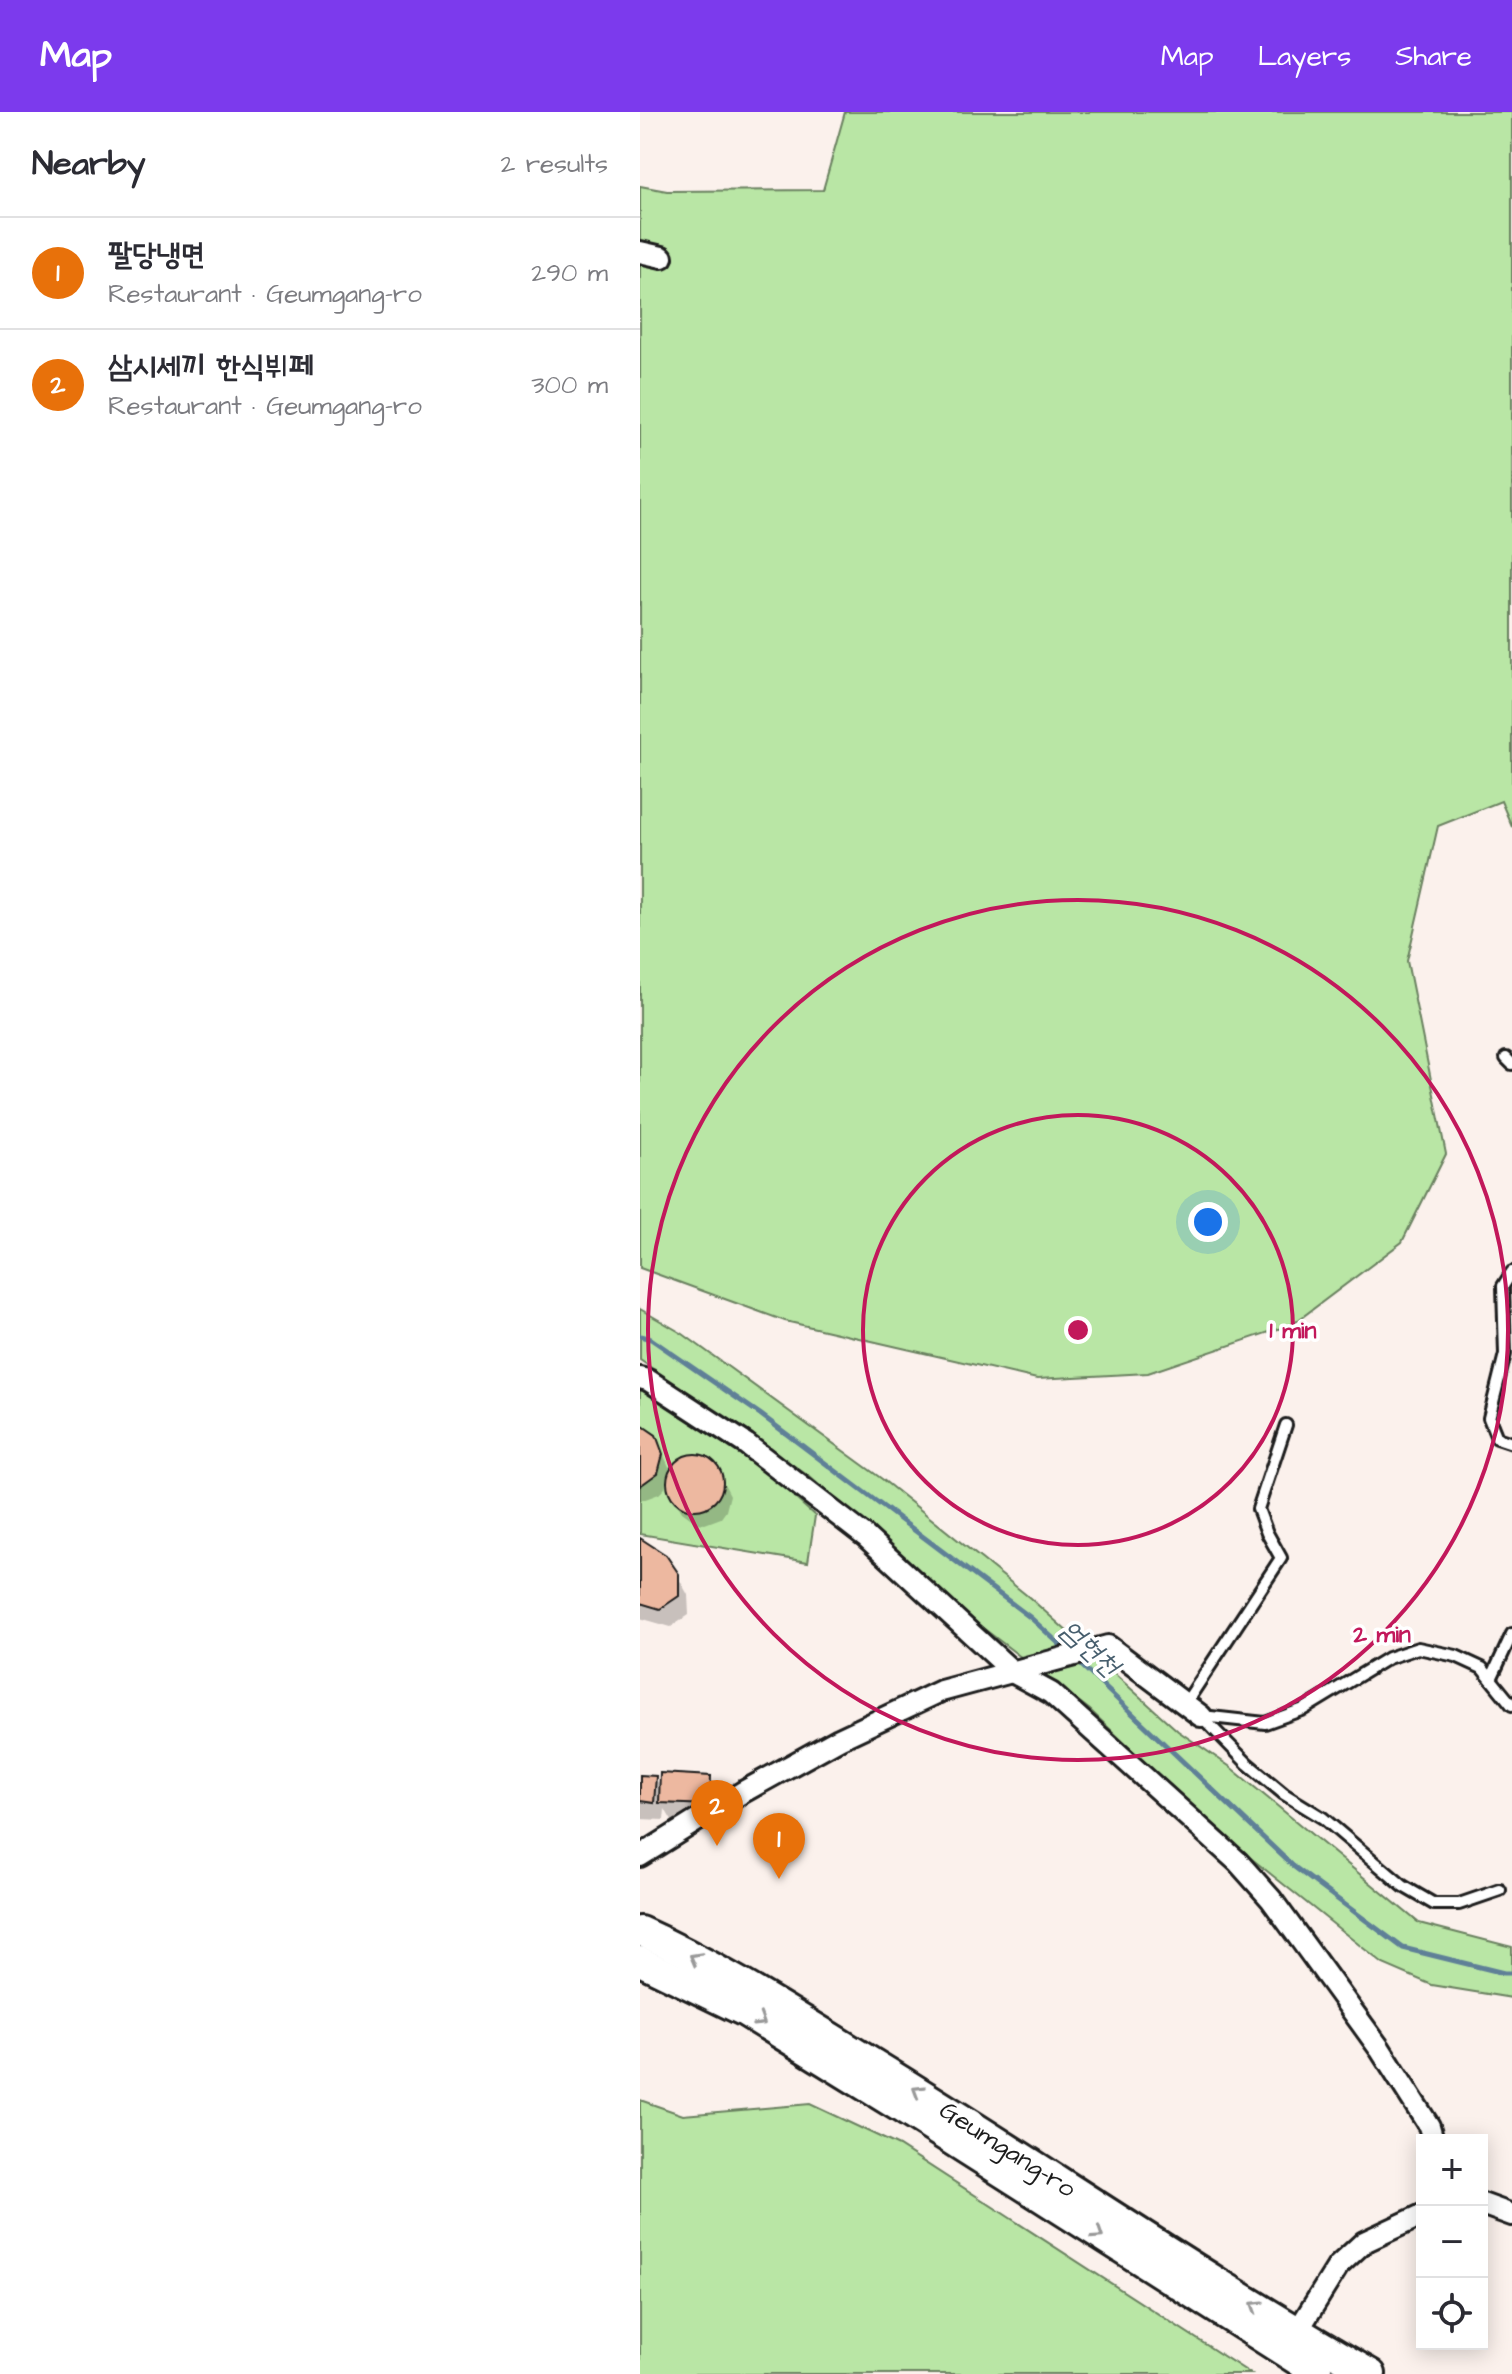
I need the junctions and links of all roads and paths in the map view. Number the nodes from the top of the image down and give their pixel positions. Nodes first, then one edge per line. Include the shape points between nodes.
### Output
1 (640, 252) edge
2 (662, 257) dead end
3 (1512, 1272) edge
4 (640, 1378) edge
5 (1286, 1425) dead end
6 (1512, 1443) edge
7 (1512, 1634) edge
8 (1014, 1673) junction
9 (1491, 1679) junction
10 (1512, 1705) edge
11 (1193, 1710) junction
12 (640, 1856) edge
13 (1500, 1890) dead end
14 (640, 1931) edge
15 (640, 1961) edge
16 (1431, 2134) edge
17 (1487, 2206) edge
18 (1512, 2215) edge
19 (1416, 2218) edge
20 (1297, 2332) junction
21 (1319, 2374) edge
22 (1371, 2374) edge

1 - 2 street
3 - 6 lane via 1503,1286 1505,1354 1489,1418 1497,1438
4 - 8 street via 746,1444 865,1536
5 - 11 lane via 1258,1509 1281,1558
7 - 9 lane
8 - 11 street via 1108,1646
8 - 12 street via 941,1691 839,1739
8 - 16 street via 1051,1693 1238,1862 1380,2049
9 - 10 lane
9 - 11 lane via 1482,1668 1456,1656 1418,1648 1388,1658 1304,1709 1265,1723
11 - 13 lane via 1248,1764 1403,1886 1434,1904 1459,1904
20 -> 14 main road, Geumgang-ro via 897,2078 738,1981
15 -> 21 main road, Geumgang-ro via 745,2012
17 - 18 street
19 - 20 street via 1364,2242 1338,2266
20 - 22 main road, Geumgang-ro

